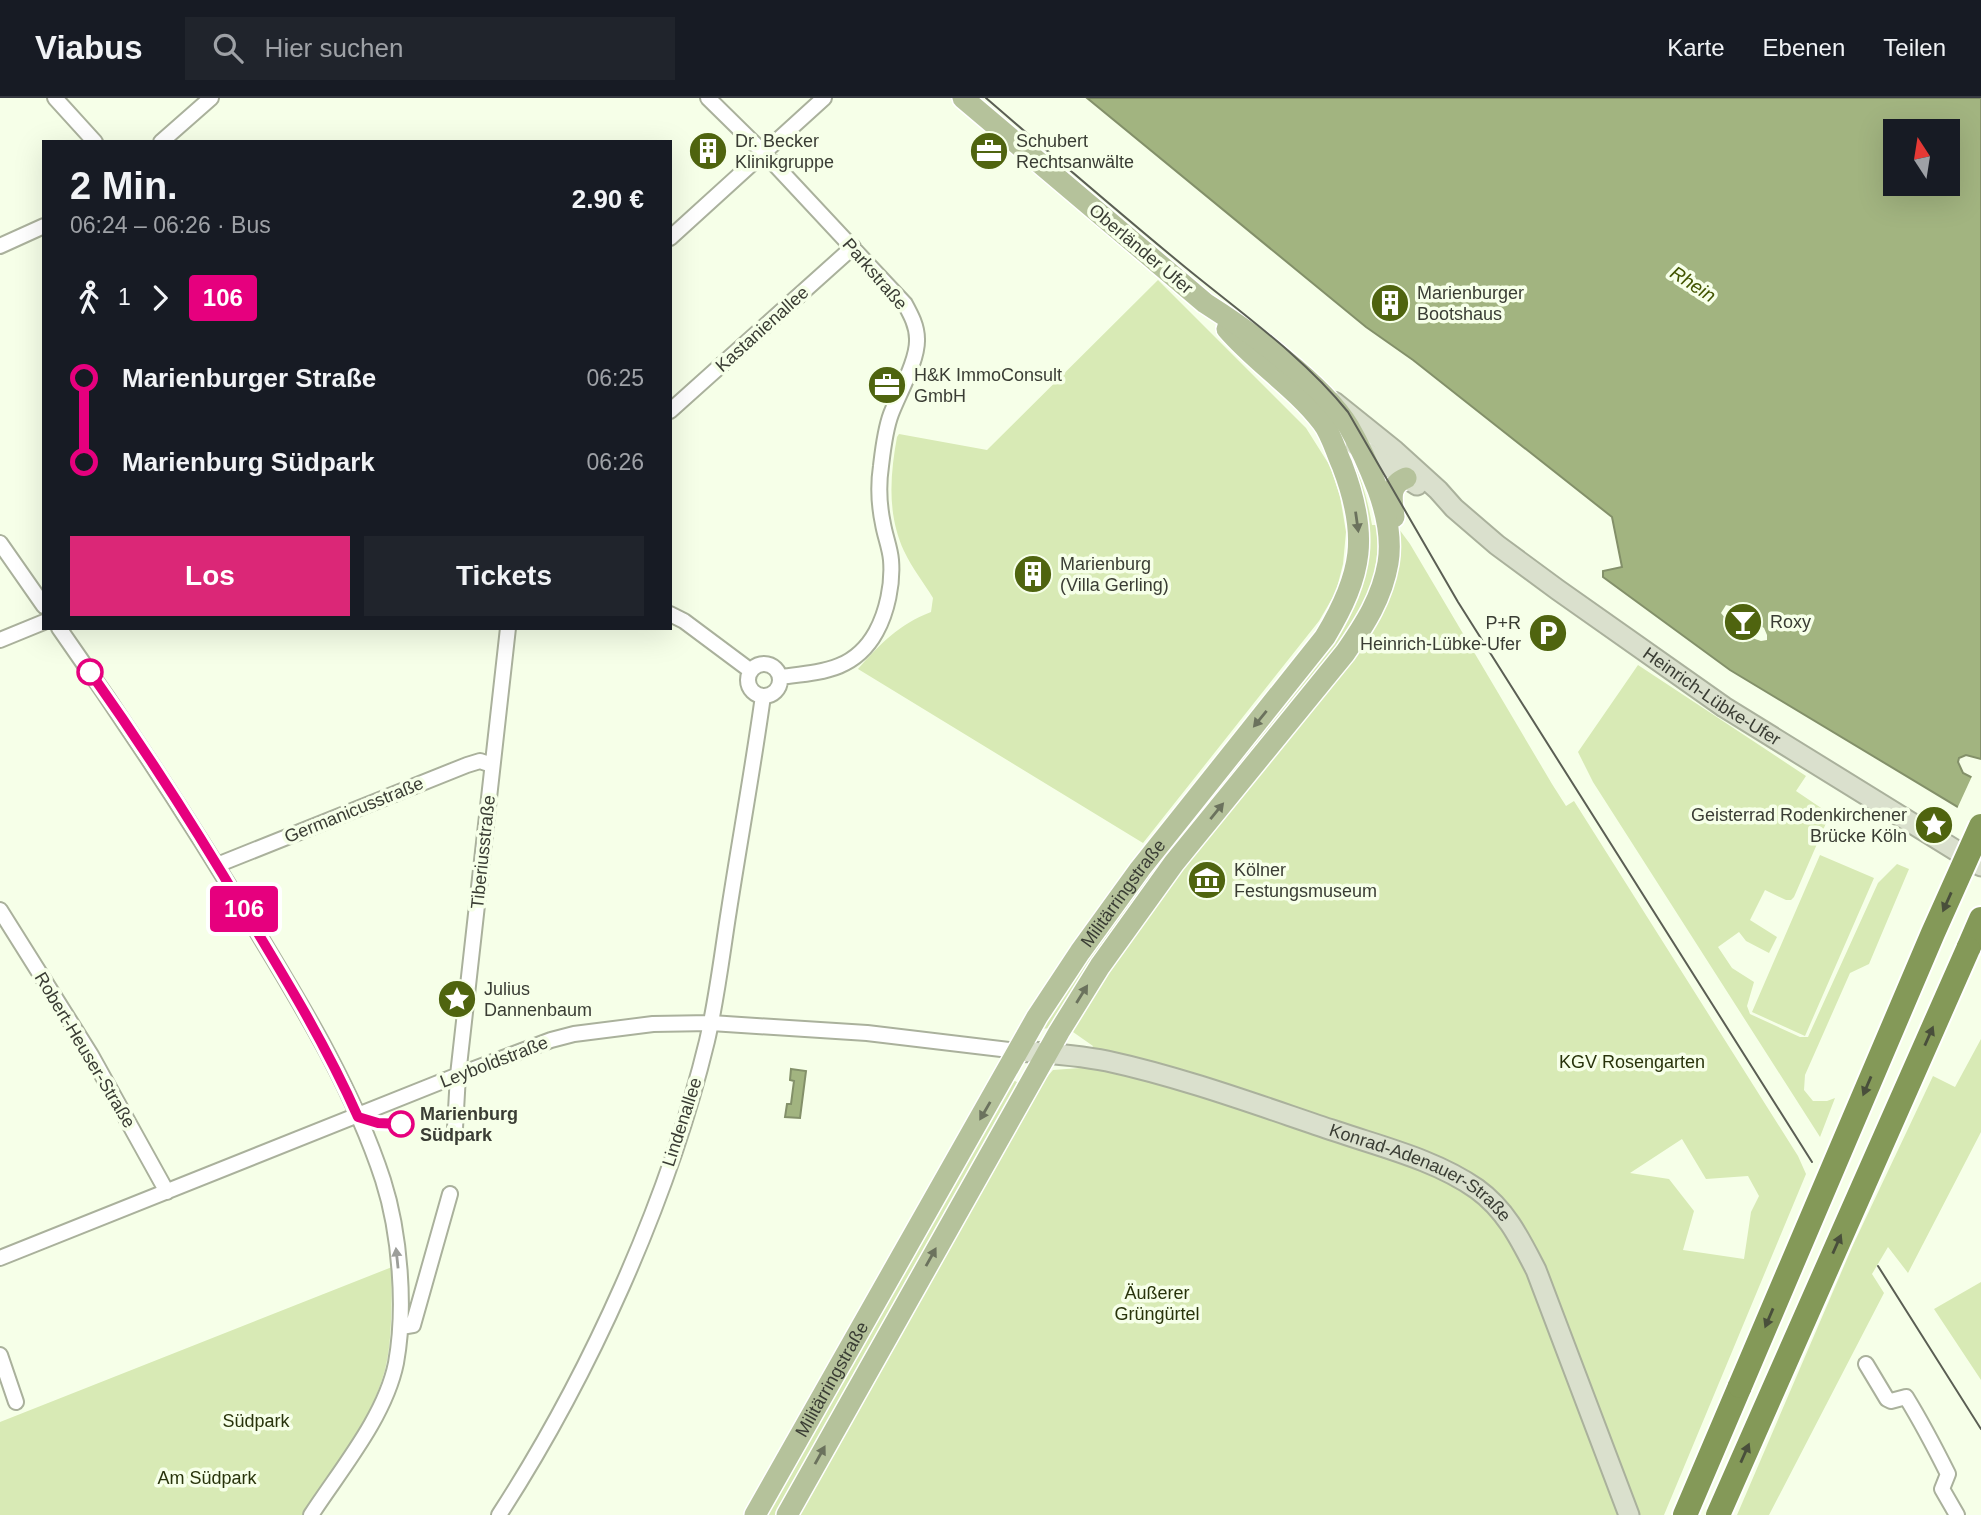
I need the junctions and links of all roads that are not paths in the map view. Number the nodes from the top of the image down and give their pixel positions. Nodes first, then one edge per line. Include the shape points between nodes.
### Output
1 (55, 98) edge
2 (211, 98) edge
3 (708, 98) edge
4 (824, 98) edge
5 (963, 98) edge
6 (93, 140) edge
7 (163, 140) edge
8 (764, 153) junction
9 (42, 227) edge
10 (672, 236) edge
11 (0, 246) edge
12 (853, 247) junction
13 (1205, 303) junction
14 (1324, 395) junction
15 (672, 409) edge
16 (1325, 424) junction
17 (1358, 447) junction
18 (1406, 478) junction
19 (1454, 508) junction
20 (1389, 539) junction
21 (0, 543) edge
22 (42, 603) edge
23 (672, 615) edge
24 (42, 623) edge
25 (60, 630) edge
26 (509, 630) edge
27 (0, 640) edge
28 (751, 671) junction
29 (780, 677) junction
30 (763, 696) junction
31 (492, 765) junction
32 (1981, 826) edge
33 (217, 865) junction
34 (1981, 866) edge
35 (0, 910) edge
36 (1981, 919) edge
37 (711, 1023) junction
38 (1018, 1051) junction
39 (1047, 1053) junction
40 (458, 1075) junction
41 (358, 1117) junction
42 (455, 1128) dead end
43 (167, 1192) junction
44 (450, 1194) dead end
45 (0, 1258) edge
46 (401, 1327) junction
47 (0, 1355) edge
48 (1866, 1364) dead end
49 (16, 1402) dead end
50 (311, 1515) edge
51 (499, 1515) edge
52 (755, 1515) edge
53 (787, 1515) edge
54 (1629, 1515) edge
55 (1685, 1515) edge
56 (1718, 1515) edge
57 (1957, 1515) edge

1 - 6 street
2 - 7 street
3 - 8 street, Parkstraße
4 - 8 street
5 - 13 main road, Oberländer Ufer
8 - 10 street
8 - 12 street, Parkstraße
9 - 11 street
12 - 15 street, Kastanienallee
12 - 29 street, Parkstraße via 905,304 918,337 890,417 880,472 878,494 892,574 875,634 862,652 832,669
13 - 14 main road, Oberländer Ufer via 1242,326
13 - 16 main road, Militärringstraße via 1235,339 1290,386
14 - 17 main road, Militärringstraße
14 - 19 main road, Heinrich-Lübke-Ufer via 1395,450
16 - 17 main road, Heinrich-Lübke-Ufer
16 -> 38 main road, Militärringstraße via 1350,486 1359,523 1359,554 1343,607 1325,637 1140,869 1080,952
17 - 18 main road, Heinrich-Lübke-Ufer
17 - 20 main road, Militärringstraße via 1381,499
18 - 19 main road, Heinrich-Lübke-Ufer
18 - 20 main road via 1398,481 1391,495 1394,517
19 - 34 main road, Heinrich-Lübke-Ufer via 1558,590 1724,707
39 -> 20 main road, Militärringstraße via 1135,915 1371,616 1382,589
21 - 22 street
23 - 28 street
24 - 27 street
25 - 33 street
26 - 31 street, Tiberiusstraße
28 - 29 street via 765,664
28 - 30 street via 750,687
29 - 30 street via 778,689
30 - 37 street, Lindenallee
31 - 33 street, Germanicusstraße via 480,761 467,765
31 - 40 street, Tiberiusstraße
32 -> 55 highway, bridge
33 - 41 street via 312,1026
35 - 43 street, Robert-Heuser-Straße via 91,1055
56 -> 36 highway, bridge
37 - 38 street, Leyboldstraße via 867,1033
37 - 40 street, Leyboldstraße via 653,1024 574,1034
37 - 51 street, Lindenallee via 647,1227 561,1412
38 - 39 main road, Konrad-Adenauer-Straße
38 -> 52 main road, Militärringstraße
53 -> 39 main road, Militärringstraße
39 - 54 main road, Konrad-Adenauer-Straße via 1107,1061 1213,1091 1419,1161 1477,1189 1502,1211 1536,1270
40 - 41 street, Leyboldstraße
40 - 42 street
41 - 43 street, Leyboldstraße
46 -> 41 street via 392,1214
43 - 45 street, Leyboldstraße
44 - 46 street via 413,1325
46 - 50 street via 387,1391
47 - 49 street
48 - 57 street via 1887,1399 1906,1397 1931,1438 1948,1474 1942,1489

